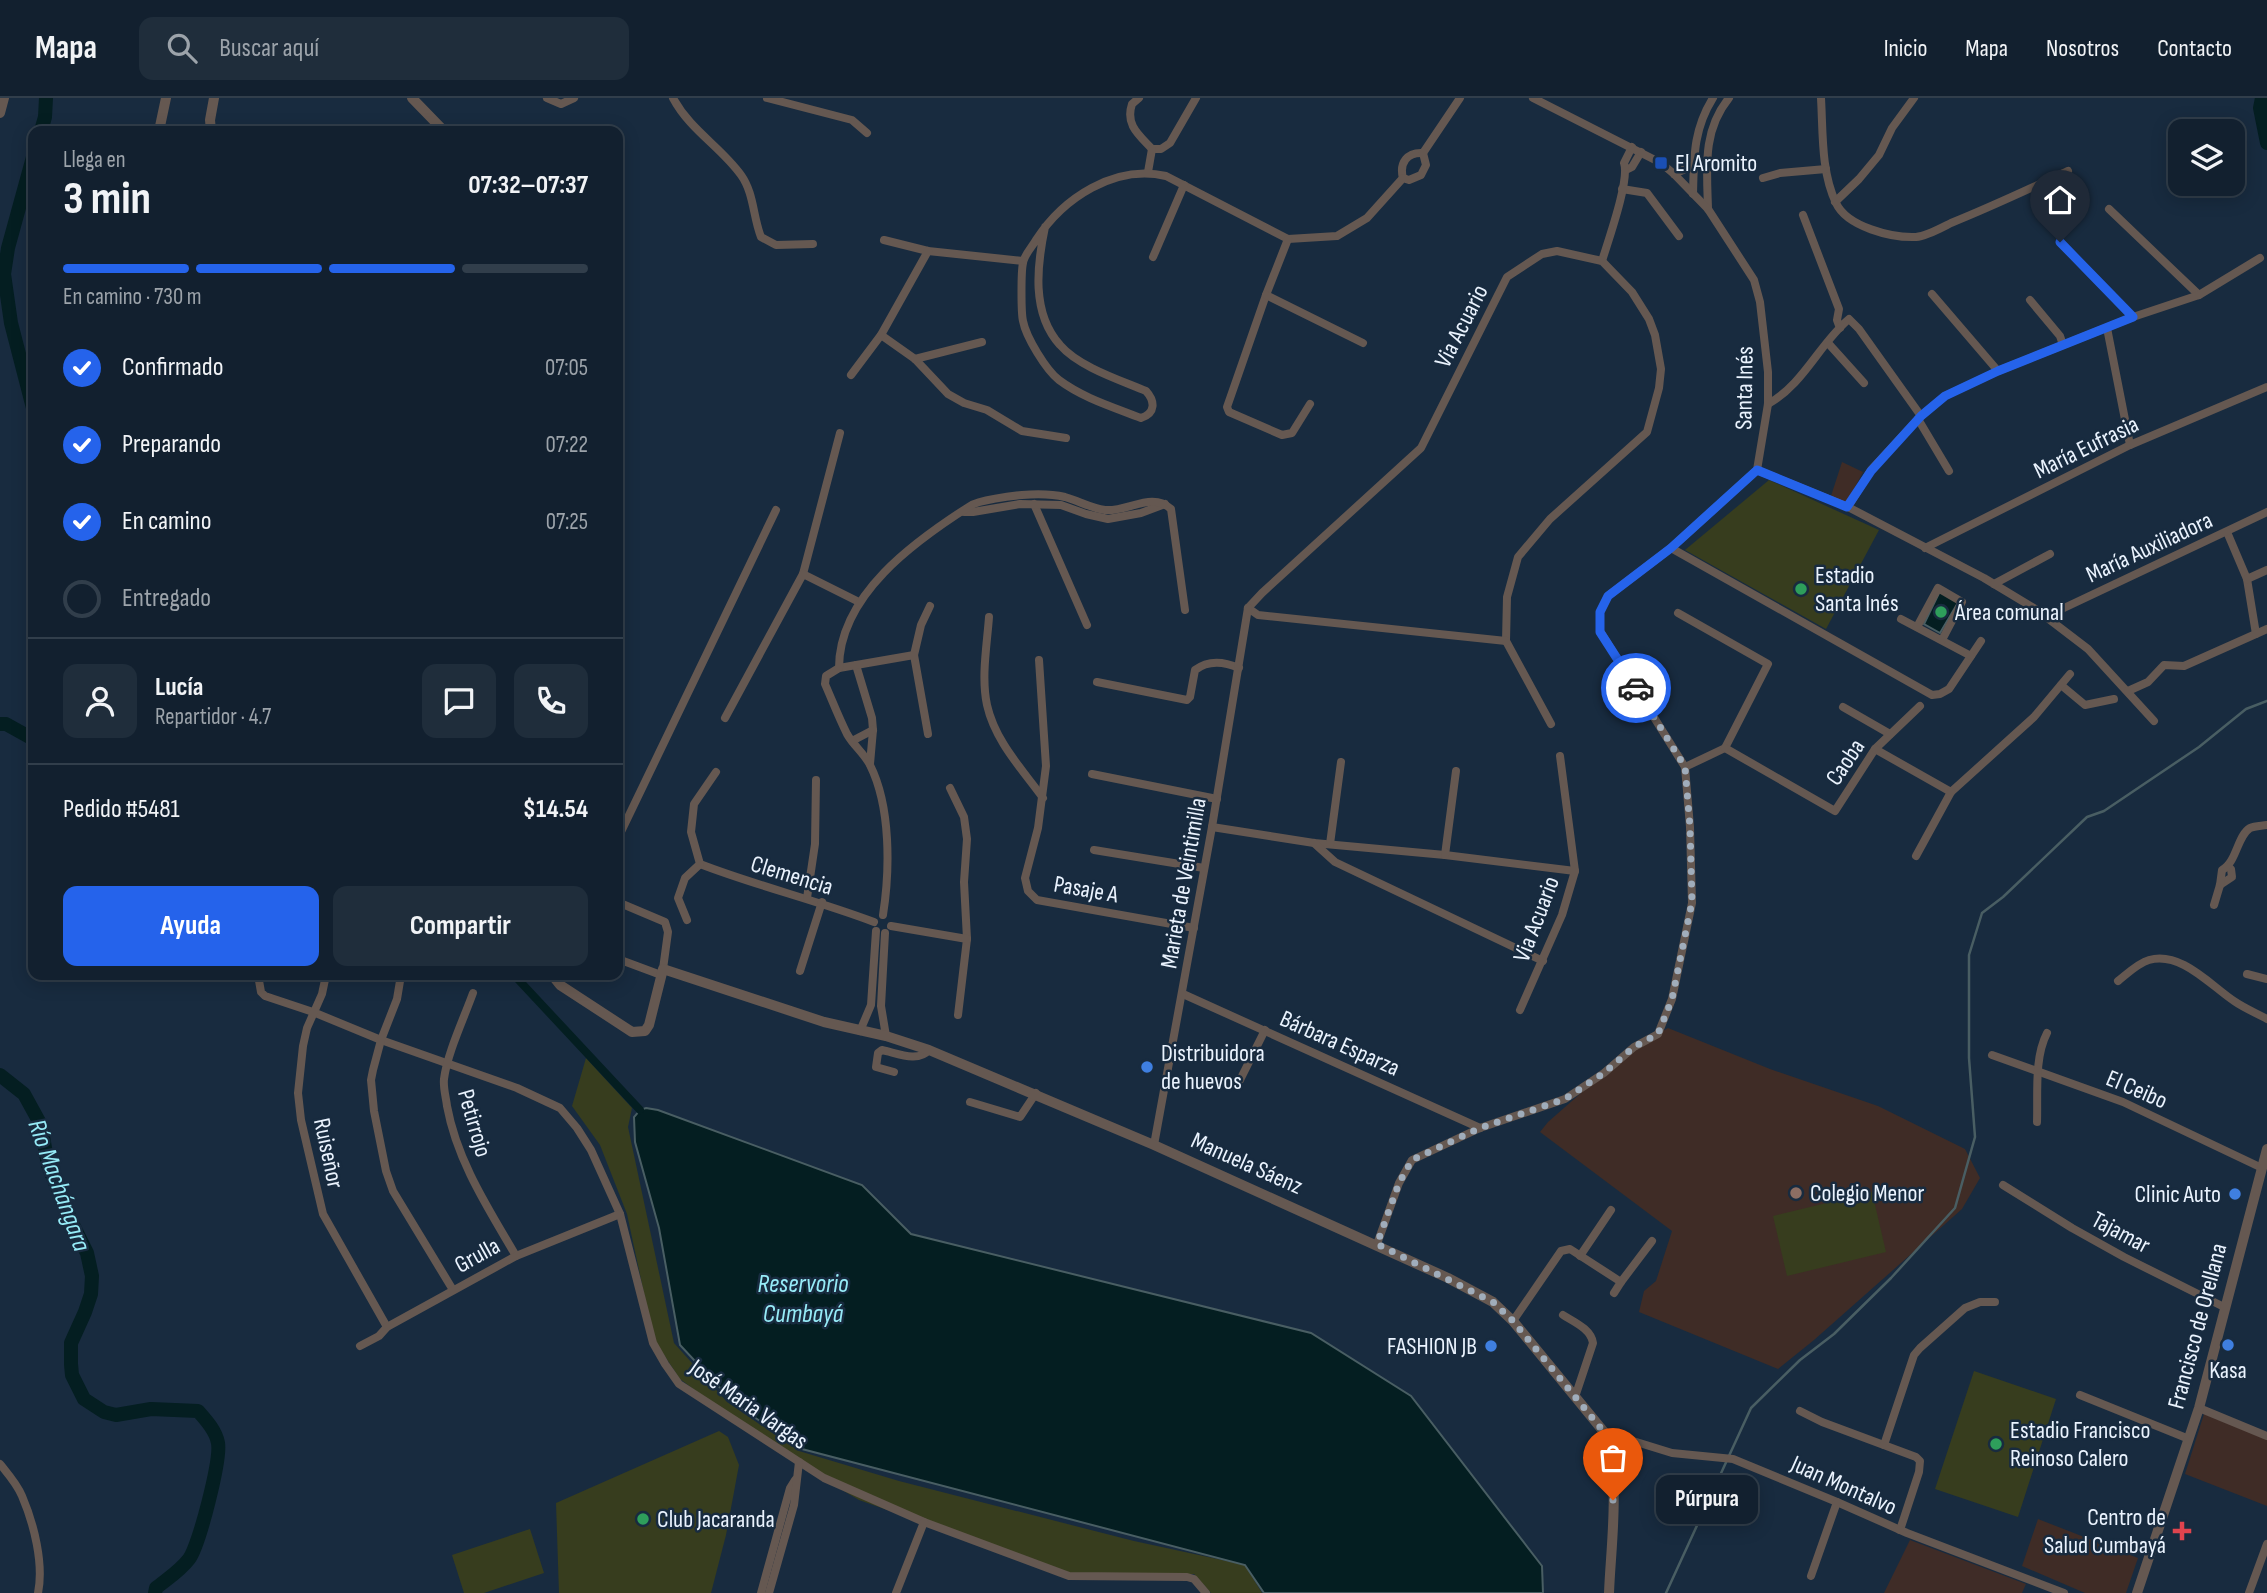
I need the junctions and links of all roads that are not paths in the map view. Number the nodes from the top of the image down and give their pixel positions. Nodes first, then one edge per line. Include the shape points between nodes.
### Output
1 (4, 98) edge
2 (166, 98) edge
3 (214, 98) edge
4 (412, 98) edge
5 (547, 98) edge
6 (574, 98) edge
7 (673, 98) edge
8 (767, 98) edge
9 (1139, 98) edge
10 (1196, 98) edge
11 (1460, 98) edge
12 (1532, 98) edge
13 (1713, 98) edge
14 (1729, 98) edge
15 (1821, 98) edge
16 (1914, 98) edge
17 (0, 113) edge
18 (1699, 125) junction
19 (160, 126) edge
20 (211, 126) edge
21 (439, 126) edge
22 (1713, 130) junction
23 (867, 133) dead end
24 (1632, 147) junction
25 (1152, 149) junction
26 (1641, 152) junction
27 (1423, 153) junction
28 (1707, 160) junction
29 (1694, 161) junction
30 (1826, 169) junction
31 (1626, 170) junction
32 (2068, 171) dead end
33 (1149, 172) junction
34 (1674, 174) junction
35 (1403, 178) junction
36 (1763, 178) dead end
37 (1693, 183) junction
38 (1707, 184) junction
39 (1184, 185) junction
40 (1622, 189) junction
41 (1693, 194) junction
42 (1835, 202) junction
43 (1708, 209) junction
44 (2109, 209) dead end
45 (1803, 215) dead end
46 (1045, 227) junction
47 (1679, 236) dead end
48 (1288, 239) junction
49 (884, 240) dead end
50 (2060, 242) dead end
51 (813, 244) dead end
52 (928, 251) junction
53 (1153, 257) dead end
54 (2260, 258) dead end
55 (1023, 261) junction
56 (1602, 261) junction
57 (1932, 294) dead end
58 (1266, 295) junction
59 (2199, 295) junction
60 (2030, 300) dead end
61 (2133, 317) junction
62 (1840, 328) junction
63 (2106, 328) junction
64 (881, 335) junction
65 (982, 342) dead end
66 (1363, 342) dead end
67 (1828, 343) junction
68 (2063, 345) junction
69 (915, 359) junction
70 (1998, 371) junction
71 (851, 375) dead end
72 (1864, 383) dead end
73 (2267, 387) edge
74 (1310, 404) dead end
75 (1768, 404) junction
76 (1920, 417) junction
77 (840, 433) dead end
78 (1066, 438) dead end
79 (2130, 445) junction
80 (1757, 470) junction
81 (1949, 471) dead end
82 (1034, 504) junction
83 (1165, 504) junction
84 (1847, 507) junction
85 (776, 510) dead end
86 (964, 512) junction
87 (2267, 512) edge
88 (2227, 533) junction
89 (1671, 548) junction
90 (1925, 548) junction
91 (2050, 554) dead end
92 (2267, 570) edge
93 (803, 574) junction
94 (2247, 579) junction
95 (1994, 584) junction
96 (859, 602) junction
97 (930, 606) dead end
98 (1248, 608) junction
99 (1185, 610) dead end
100 (1678, 613) dead end
101 (989, 617) dead end
102 (2047, 617) junction
103 (1901, 619) dead end
104 (1087, 625) dead end
105 (1917, 627) junction
106 (2267, 629) edge
107 (2256, 634) junction
108 (1942, 640) junction
109 (1506, 641) junction
110 (1981, 641) dead end
111 (914, 654) junction
112 (1970, 656) junction
113 (1039, 660) dead end
114 (856, 665) junction
115 (839, 668) junction
116 (1238, 668) junction
117 (2070, 674) dead end
118 (1097, 682) dead end
119 (2061, 685) junction
120 (2128, 691) junction
121 (2114, 699) dead end
122 (1920, 706) dead end
123 (1843, 707) dead end
124 (724, 718) dead end
125 (2154, 721) dead end
126 (1551, 724) dead end
127 (873, 730) junction
128 (928, 734) dead end
129 (1890, 734) junction
130 (852, 741) junction
131 (1725, 748) junction
132 (1875, 749) junction
133 (1560, 755) dead end
134 (1341, 762) dead end
135 (870, 764) junction
136 (1685, 767) junction
137 (1456, 771) dead end
138 (716, 772) dead end
139 (1092, 774) dead end
140 (817, 780) dead end
141 (950, 788) dead end
142 (1951, 792) junction
143 (1043, 798) junction
144 (1217, 799) junction
145 (2267, 825) edge
146 (1212, 827) junction
147 (623, 828) edge
148 (1314, 843) junction
149 (1330, 844) junction
150 (1094, 850) dead end
151 (1445, 855) junction
152 (1916, 856) dead end
153 (700, 863) junction
154 (1204, 868) junction
155 (1575, 871) junction
156 (807, 898) junction
157 (822, 902) junction
158 (623, 905) edge
159 (2214, 905) dead end
160 (883, 915) junction
161 (687, 920) dead end
162 (874, 922) junction
163 (1194, 928) junction
164 (884, 930) junction
165 (967, 939) junction
166 (623, 961) edge
167 (1543, 961) junction
168 (800, 971) dead end
169 (660, 972) junction
170 (2247, 974) dead end
171 (2267, 979) edge
172 (259, 980) edge
173 (325, 980) edge
174 (400, 980) edge
175 (556, 980) edge
176 (2118, 981) dead end
177 (473, 993) dead end
178 (1183, 994) junction
179 (1520, 1010) dead end
180 (313, 1012) junction
181 (958, 1015) dead end
182 (2267, 1019) edge
183 (1265, 1030) junction
184 (860, 1031) junction
185 (2047, 1033) dead end
186 (886, 1037) junction
187 (381, 1040) junction
188 (929, 1050) junction
189 (1992, 1055) dead end
190 (449, 1063) junction
191 (894, 1072) dead end
192 (2039, 1072) junction
193 (1237, 1086) dead end
194 (1036, 1093) junction
195 (970, 1102) dead end
196 (2037, 1122) dead end
197 (1480, 1128) junction
198 (1154, 1145) junction
199 (2267, 1149) edge
200 (2262, 1168) junction
201 (2003, 1185) dead end
202 (1612, 1210) dead end
203 (620, 1214) junction
204 (1652, 1241) dead end
205 (1377, 1244) junction
206 (516, 1256) junction
207 (1580, 1256) junction
208 (1621, 1282) junction
209 (453, 1290) junction
210 (1614, 1293) dead end
211 (1995, 1302) dead end
212 (2224, 1307) junction
213 (1563, 1315) dead end
214 (1513, 1321) junction
215 (387, 1327) junction
216 (360, 1346) dead end
217 (2080, 1395) dead end
218 (1576, 1397) junction
219 (2199, 1408) junction
220 (1800, 1411) dead end
221 (1604, 1432) junction
222 (2267, 1436) edge
223 (2189, 1439) junction
224 (1884, 1445) junction
225 (799, 1462) junction
226 (0, 1464) edge
227 (1837, 1502) junction
228 (924, 1522) junction
229 (1900, 1530) junction
230 (2267, 1544) edge
231 (1811, 1576) dead end
232 (768, 1587) edge
233 (38, 1593) edge
234 (761, 1593) edge
235 (896, 1593) edge
236 (1206, 1593) edge
237 (1609, 1593) edge
238 (2064, 1593) edge
239 (2137, 1593) edge
240 (2249, 1593) edge

1 - 17 street
2 - 19 street
3 - 20 street
4 - 21 street
5 - 6 street via 561,104
7 - 51 street via 687,120 742,177 761,237 776,245
8 - 23 street via 852,120
9 - 25 street via 1132,104 1130,121
10 - 25 street via 1170,143
11 - 27 street
12 - 24 street, Santa Inés
13 - 18 street
14 - 22 street
15 - 30 street
16 - 42 street via 1879,155
18 - 22 street
18 - 29 street
22 - 28 street
24 - 26 street, Santa Inés
24 - 31 street via 1624,163
25 - 33 street
26 - 31 street
26 - 34 street, Santa Inés
27 - 35 street via 1407,157
27 - 35 street via 1424,171 1415,178
28 - 29 street
28 - 38 street
29 - 34 street
29 - 37 street
30 - 36 street
30 - 42 street
31 - 40 street
32 - 42 street via 1918,237 1893,235 1853,222
33 - 39 street
33 - 46 street via 1114,178 1090,190 1065,206
34 - 41 street, Santa Inés
35 - 48 street via 1367,218 1337,236
37 - 38 street
37 - 41 street
38 - 43 street
39 - 48 street
39 - 53 street
40 - 47 street via 1647,193
40 - 56 street
41 - 43 street, Santa Inés
43 - 75 street, Santa Inés via 1754,280 1768,372
44 - 59 street
45 - 62 street via 1839,309
46 - 55 street
46 - 55 street via 1038,257 1044,319 1060,345 1079,359 1146,391 1152,397 1151,413 1141,418 1095,401 1058,379 1037,352 1023,321
48 - 58 street
49 - 52 street
50 - 61 street
52 - 55 street
52 - 64 street
54 - 59 street
56 - 98 street, Via Acuario via 1557,251 1542,254 1507,276 1421,449
56 - 109 street via 1632,292 1649,319 1661,369 1656,399 1647,432 1550,519 1518,557 1507,597
57 - 70 street
58 - 66 street
58 - 74 street via 1229,412 1287,435
59 - 61 street
60 - 68 street
61 - 63 street
62 - 67 street
62 - 76 street via 1851,319
63 - 68 street
63 - 79 street
64 - 69 street
64 - 71 street
65 - 69 street
67 - 72 street
67 - 75 street via 1797,380
68 - 70 street
69 - 78 street via 948,394 964,403 987,410 1022,431
70 - 76 street via 1945,396
73 - 79 street, María Eufrasia
75 - 80 street, Santa Inés
76 - 81 street
76 - 84 street via 1871,471
77 - 93 street
79 - 90 street, María Eufrasia
80 - 84 street
80 - 89 street
82 - 83 street via 1061,505 1108,519
82 - 86 street
82 - 104 street
83 - 86 street via 1153,501 1108,510 1063,496 1020,495 972,504
83 - 99 street via 1171,509
84 - 90 street
85 - 147 street
86 - 96 street via 902,556
87 - 88 street, María Auxiliadora
88 - 94 street
88 - 102 street, María Auxiliadora
89 - 112 street via 1932,695 1948,689
89 - 136 street via 1608,596 1600,612 1600,632
90 - 95 street
91 - 95 street
92 - 94 street
93 - 96 street
93 - 124 street
94 - 107 street
95 - 102 street
96 - 115 street via 842,636
97 - 111 street
98 - 109 street via 1258,615
98 - 116 street, Marieta de Veintimilla
100 - 131 street via 1768,663
101 - 143 street via 986,702 1018,766
102 - 120 street via 2088,649
103 - 105 street
105 - 108 street
105 - 108 street via 1938,588 1962,602
106 - 107 street
107 - 120 street via 2184,666 2164,665 2148,682
108 - 112 street
109 - 126 street
110 - 112 street
111 - 114 street
111 - 128 street
113 - 143 street, Pasaje A via 1046,766
114 - 115 street
114 - 127 street
115 - 130 street via 826,676 825,684
116 - 118 street via 1210,662 1202,665 1195,670 1187,700
116 - 144 street, Marieta de Veintimilla
117 - 119 street
119 - 121 street via 2085,705
119 - 142 street via 2034,717
120 - 125 street
122 - 129 street, Caoba
123 - 129 street
127 - 130 street
127 - 135 street
129 - 132 street, Caoba
130 - 135 street
131 - 132 street, Caoba via 1835,811
131 - 136 street
132 - 142 street
133 - 155 street, Via Acuario
134 - 149 street
135 - 160 street via 885,825 888,881
136 - 197 street via 1692,902 1672,999 1658,1034 1565,1099
137 - 151 street
138 - 153 street via 694,804 691,832
139 - 144 street
140 - 156 street
141 - 165 street via 964,817 967,839
142 - 152 street
143 - 163 street, Pasaje A via 1025,878 1028,891 1037,900
144 - 146 street, Marieta de Veintimilla
145 - 159 street via 2249,829 2222,870
146 - 148 street
146 - 154 street, Marieta de Veintimilla
148 - 149 street
148 - 167 street via 1335,862
149 - 151 street
150 - 154 street
151 - 155 street
153 - 156 street, Clemencia
153 - 161 street via 685,878 678,898
154 - 163 street, Marieta de Veintimilla
155 - 167 street, Via Acuario
156 - 157 street, Clemencia
157 - 162 street, Clemencia
157 - 168 street
158 - 169 street via 665,922 668,932
160 - 162 street
160 - 164 street via 889,919
162 - 164 street
163 - 178 street, Marieta de Veintimilla
164 - 165 street
164 - 184 street via 871,1005
164 - 186 street via 881,1006
165 - 181 street
166 - 169 street
167 - 179 street, Via Acuario
169 - 175 street via 649,1025 639,1033
169 - 184 street, Manuela Sáenz
170 - 171 street
172 - 180 street, José Maria Vargas via 263,995
173 - 180 street, Ruiseñor
174 - 187 street
176 - 182 street via 2143,962 2168,959 2197,972
177 - 190 street, Petirrojo
178 - 183 street, Bárbara Esparza
178 - 198 street, Marieta de Veintimilla
180 - 187 street, José Maria Vargas
180 - 215 street, Ruiseñor via 303,1046 299,1093 316,1188 332,1232
183 - 193 street
183 - 197 street, Bárbara Esparza
184 - 186 street, Manuela Sáenz
185 - 192 street
186 - 188 street, Manuela Sáenz
187 - 190 street, José Maria Vargas
187 - 209 street via 371,1080 386,1171
188 - 191 street via 918,1058 882,1050 876,1067
188 - 194 street, Manuela Sáenz
189 - 192 street, El Ceibo
190 - 203 street, José Maria Vargas via 559,1108 591,1150
190 - 206 street, Petirrojo via 444,1090 461,1155
192 - 196 street
192 - 200 street, El Ceibo via 2123,1102
194 - 195 street via 1020,1117
194 - 198 street, Manuela Sáenz
197 - 205 street via 1412,1160
198 - 205 street, Manuela Sáenz
199 - 200 street, Francisco de Orellana
200 - 212 street, Francisco de Orellana
201 - 212 street, Tajamar via 2072,1228
202 - 207 street
203 - 206 street, Grulla
203 - 225 street, José Maria Vargas via 653,1343 665,1364 680,1384
204 - 208 street
205 - 214 street, Manuela Sáenz via 1493,1302
206 - 209 street, Grulla
207 - 208 street
207 - 214 street via 1570,1249 1561,1251
208 - 210 street
209 - 215 street, Grulla
211 - 224 street via 1965,1308 1914,1355
212 - 219 street, Francisco de Orellana
213 - 218 street via 1593,1338
214 - 218 street, Manuela Sáenz
215 - 216 street, Grulla
217 - 223 street
218 - 221 street, Manuela Sáenz
219 - 222 street
219 - 223 street, Francisco de Orellana
220 - 224 street
221 - 227 street, Juan Montalvo via 1672,1453 1733,1459
221 - 237 street, Manuela Sáenz via 1614,1472
223 - 239 street, Francisco de Orellana
224 - 229 street via 1920,1461
225 - 228 street, José Maria Vargas via 824,1478
225 - 232 street
226 - 233 street via 22,1496 39,1553
227 - 229 street, Juan Montalvo
227 - 231 street
228 - 235 street
228 - 236 street, José Maria Vargas via 1069,1577 1187,1577
229 - 238 street, Juan Montalvo
230 - 240 street
232 - 234 street

